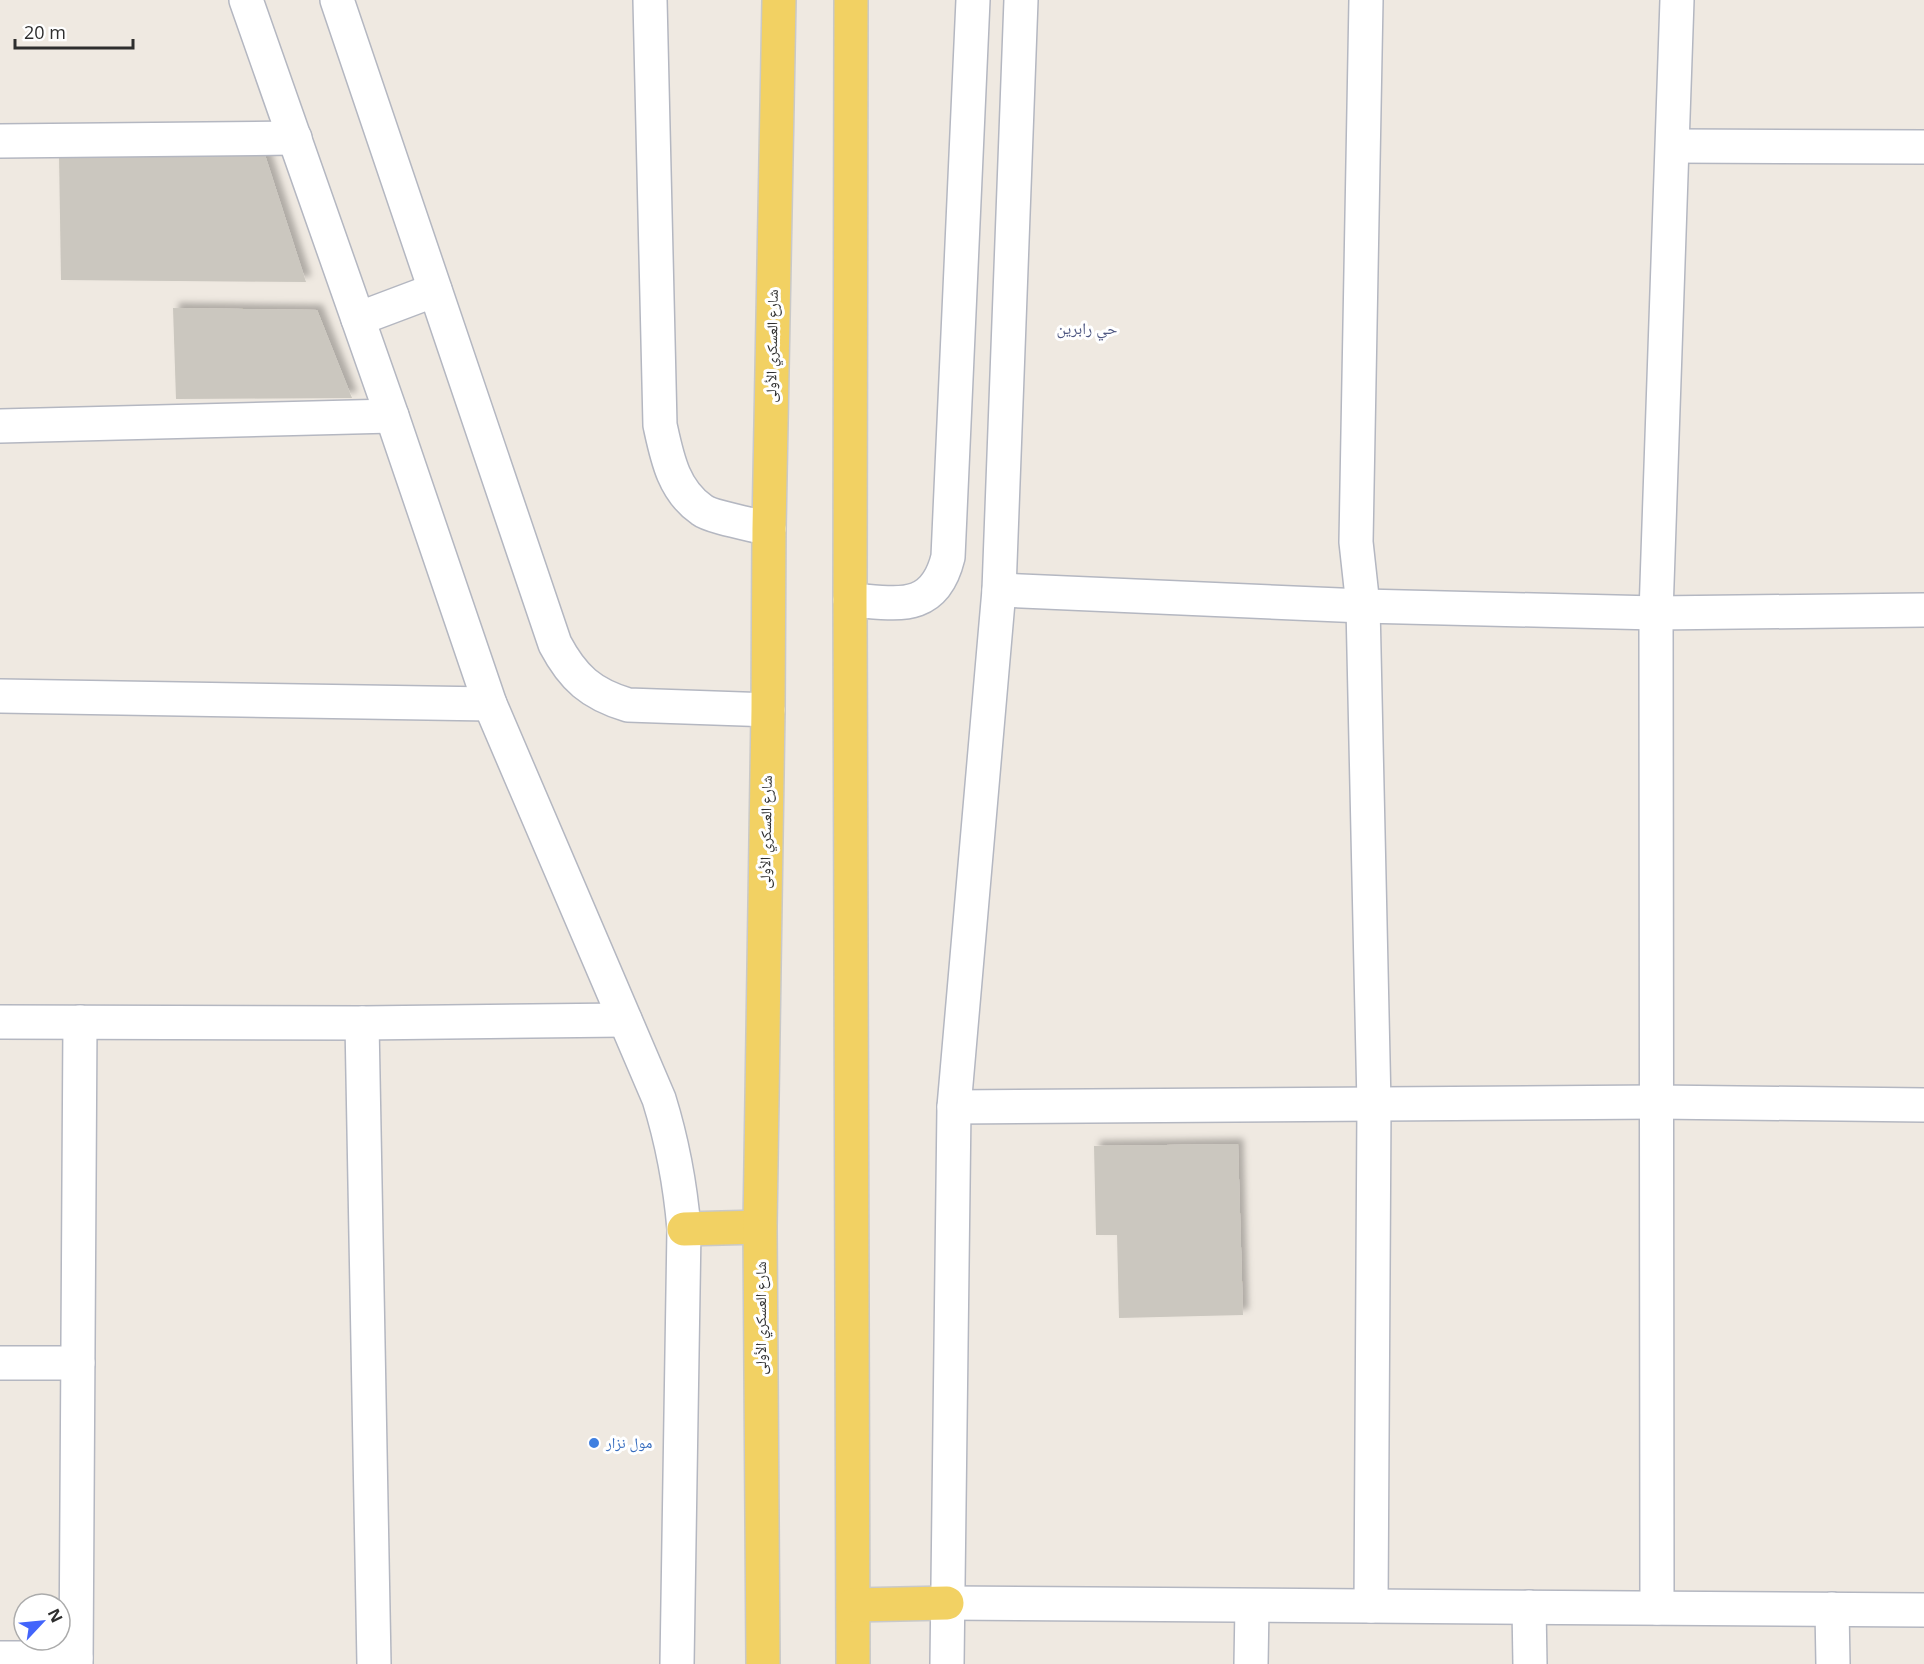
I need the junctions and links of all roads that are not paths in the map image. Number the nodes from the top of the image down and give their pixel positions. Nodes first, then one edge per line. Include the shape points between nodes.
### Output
1 (246, 0) edge
2 (338, 0) edge
3 (650, 0) edge
4 (779, 0) edge
5 (851, 0) edge
6 (973, 0) edge
7 (1021, 0) edge
8 (1366, 0) edge
9 (1677, 0) edge
10 (295, 138) junction
11 (0, 141) edge
12 (1672, 146) junction
13 (1924, 147) edge
14 (435, 290) junction
15 (358, 319) junction
16 (392, 416) junction
17 (0, 426) edge
18 (769, 529) junction
19 (999, 590) junction
20 (850, 600) junction
21 (1363, 606) junction
22 (1924, 610) edge
23 (1656, 613) junction
24 (0, 696) edge
25 (490, 704) junction
26 (768, 710) junction
27 (625, 1020) junction
28 (0, 1022) edge
29 (80, 1022) junction
30 (362, 1023) junction
31 (1657, 1102) junction
32 (1374, 1105) junction
33 (1924, 1105) edge
34 (954, 1107) junction
35 (760, 1227) junction
36 (684, 1229) junction
37 (0, 1363) edge
38 (78, 1364) junction
39 (947, 1603) junction
40 (853, 1605) junction
41 (1252, 1606) junction
42 (1371, 1606) junction
43 (1529, 1607) junction
44 (1657, 1608) junction
45 (1832, 1609) junction
46 (1924, 1610) edge
47 (0, 1658) edge
48 (76, 1661) edge
49 (374, 1664) edge
50 (677, 1664) edge
51 (763, 1664) edge
52 (853, 1664) edge
53 (947, 1664) edge
54 (1251, 1664) edge
55 (1530, 1664) edge
56 (1833, 1664) edge

1 - 10 street
2 - 14 street
3 - 18 street via 660,425 667,458 678,487 703,511
4 - 18 main road, شارع العسكري الأولى
5 - 20 main road
6 - 20 street via 948,557 937,585 925,596 896,603
7 - 19 street
8 - 21 street via 1356,542
9 - 12 street
10 - 11 street
10 - 15 street
12 - 13 street
12 - 23 street
14 - 15 street
14 - 26 street via 564,662 592,690 628,705
15 - 16 street
16 - 17 street
16 - 25 street
18 - 26 main road, شارع العسكري الأولى
19 - 21 street
19 - 34 street
20 - 40 main road
21 - 23 street
21 - 32 street
22 - 23 street
23 - 31 street
24 - 25 street
25 - 27 street
26 - 35 main road, شارع العسكري الأولى
27 - 30 street
27 - 36 street via 672,1142
28 - 29 street
29 - 30 street
29 - 38 street
30 - 49 street
31 - 32 street
31 - 33 street
31 - 44 street
32 - 34 street
32 - 42 street
34 - 39 street
35 - 36 main road
35 - 51 main road, شارع العسكري الأولى
36 - 50 street
37 - 38 street
38 - 48 street
39 - 40 main road
39 - 41 street
39 - 53 street
40 - 52 main road
41 - 42 street
41 - 54 street
42 - 43 street
43 - 44 street
43 - 55 street
44 - 45 street
45 - 46 street
45 - 56 street
47 - 48 street

